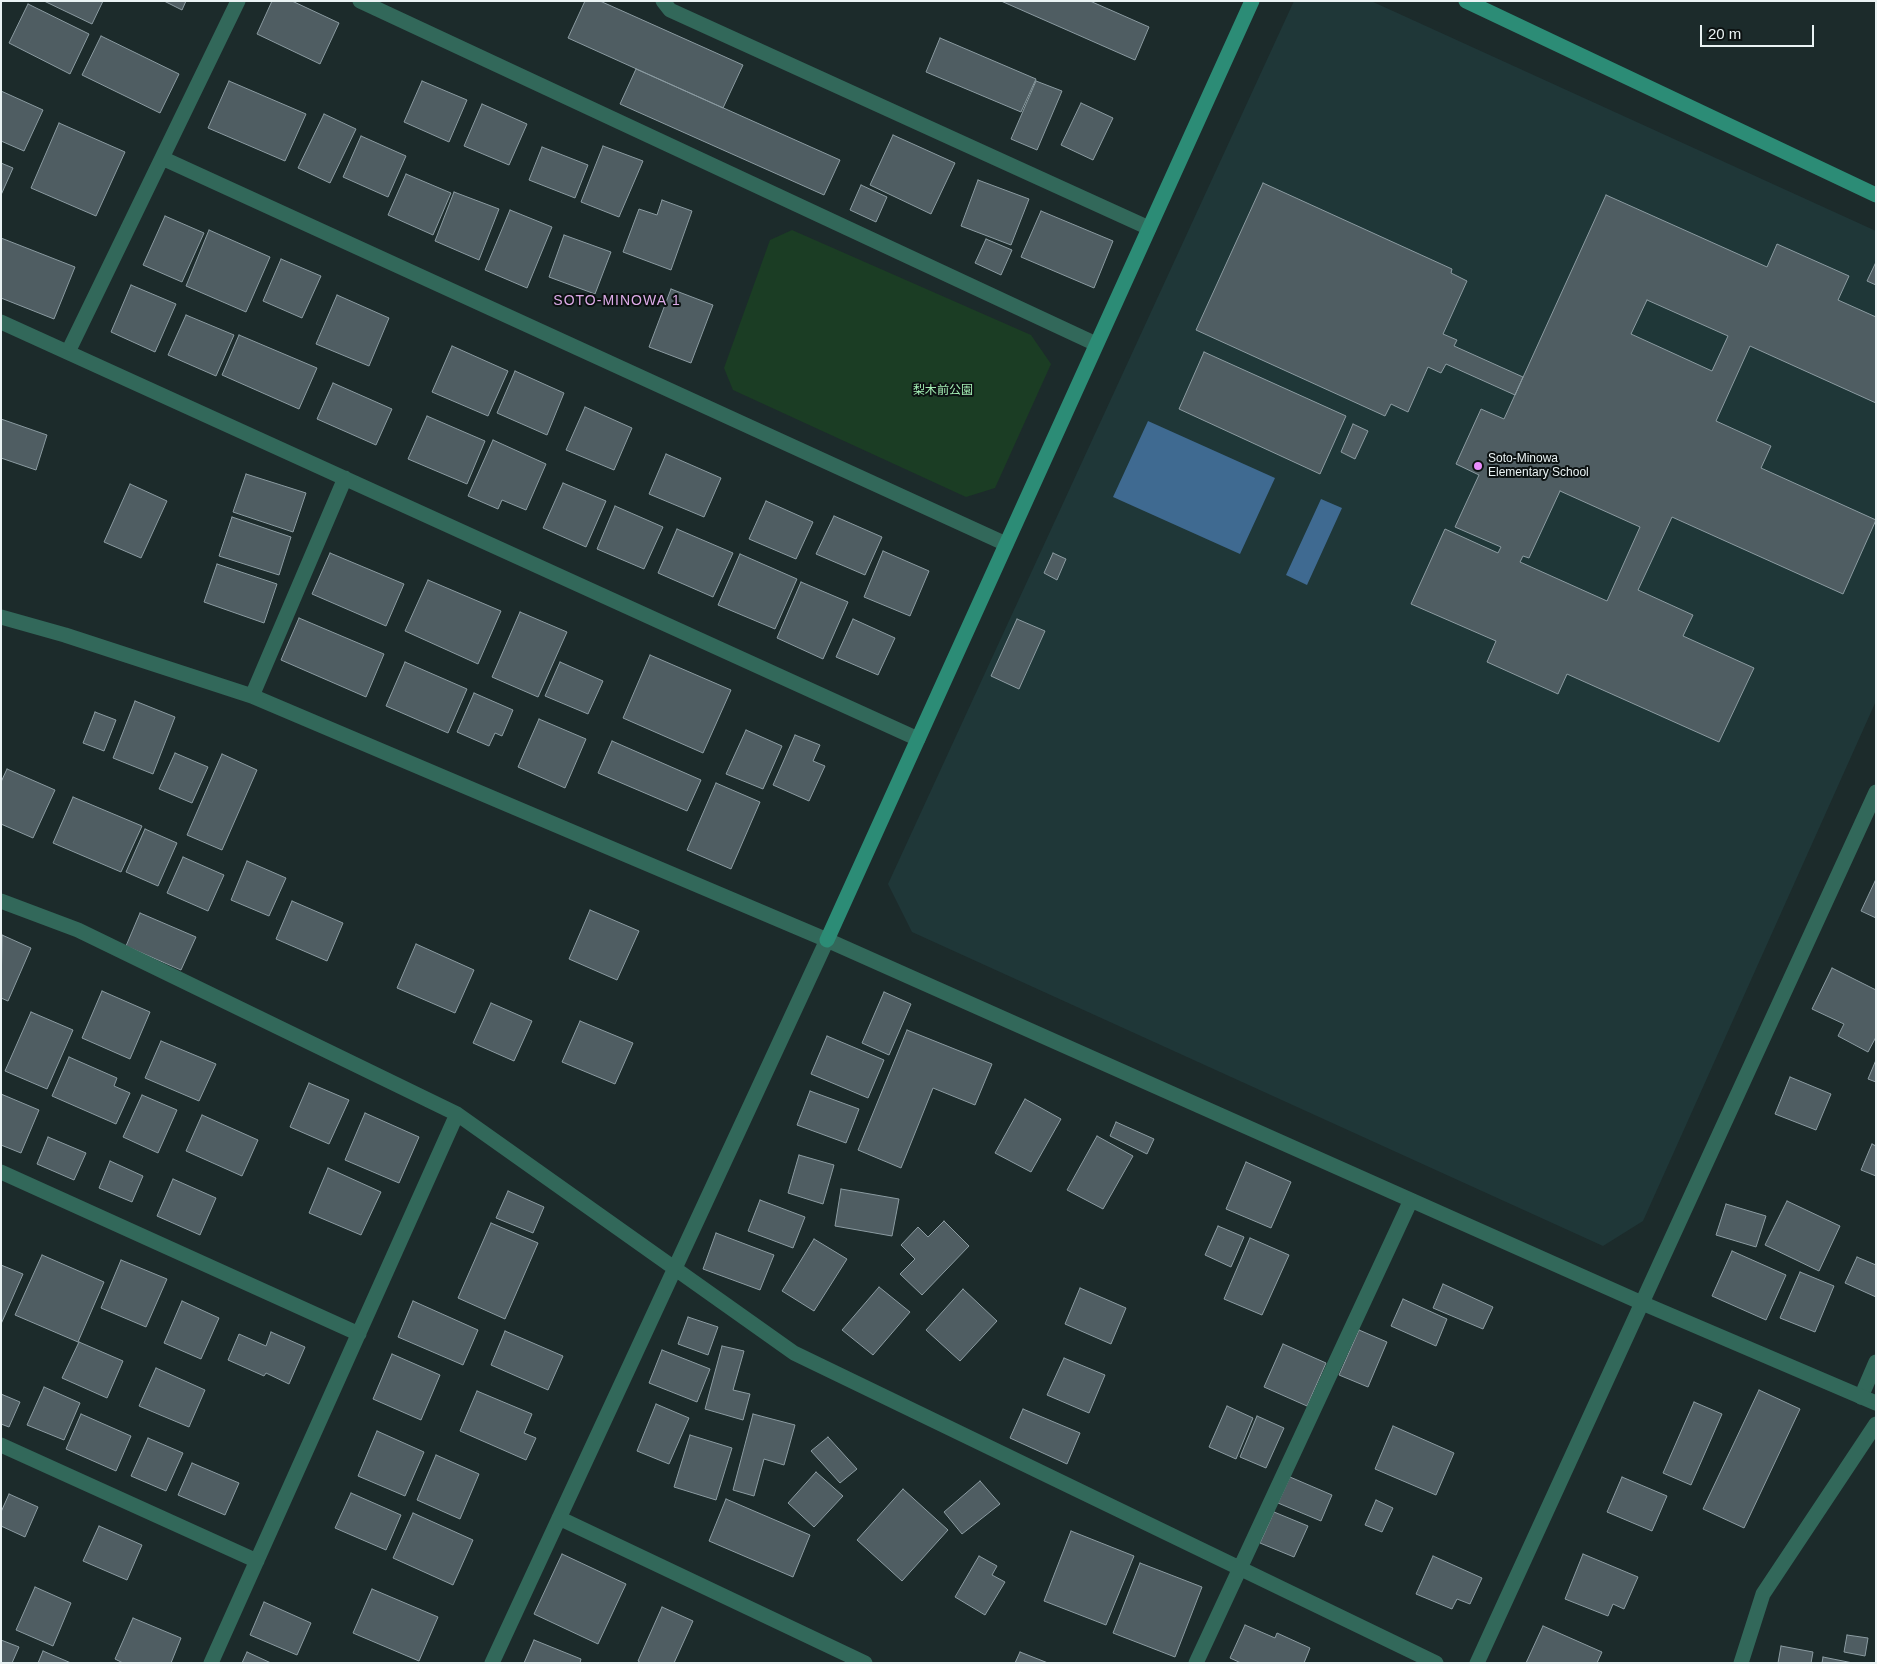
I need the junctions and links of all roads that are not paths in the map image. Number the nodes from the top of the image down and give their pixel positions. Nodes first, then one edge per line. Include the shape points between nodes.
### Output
1 (238, 1) edge
2 (360, 1) edge
3 (664, 1) edge
4 (1252, 1) edge
5 (1466, 1) edge
6 (162, 158) junction
7 (1876, 195) edge
8 (1149, 228) junction
9 (1, 322) edge
10 (1096, 344) junction
11 (68, 352) junction
12 (345, 478) junction
13 (1006, 544) junction
14 (1, 617) edge
15 (252, 696) junction
16 (918, 739) junction
17 (1876, 792) edge
18 (1, 901) edge
19 (827, 940) junction
20 (457, 1114) junction
21 (1, 1172) edge
22 (1411, 1200) junction
23 (674, 1268) junction
24 (1642, 1303) junction
25 (359, 1334) junction
26 (1876, 1362) edge
27 (1861, 1397) junction
28 (1876, 1403) edge
29 (1876, 1424) edge
30 (1, 1445) edge
31 (559, 1518) junction
32 (257, 1561) junction
33 (1240, 1568) junction
34 (211, 1663) edge
35 (492, 1663) edge
36 (866, 1663) edge
37 (1196, 1663) edge
38 (1436, 1663) edge
39 (1476, 1663) edge
40 (1741, 1663) edge

1 - 6 street
2 - 10 street
3 - 8 street via 670,10
4 - 8 street
5 - 7 street
6 - 11 street
6 - 13 street
8 - 10 street
9 - 11 street
10 - 13 street
11 - 12 street
12 - 15 street
12 - 16 street
13 - 16 street
14 - 15 street via 64,634
15 - 19 street
16 - 19 street
17 - 24 street
18 - 20 street via 78,930
19 - 22 street
19 - 23 street
20 - 23 street
20 - 25 street
21 - 25 street
22 - 24 street
22 - 33 street
23 - 31 street
23 - 33 street via 794,1353
24 - 27 street
24 - 39 street
25 - 32 street
26 - 27 street
27 - 28 street
29 - 40 street via 1763,1594
30 - 32 street
31 - 35 street
31 - 36 street
32 - 34 street
33 - 37 street
33 - 38 street

